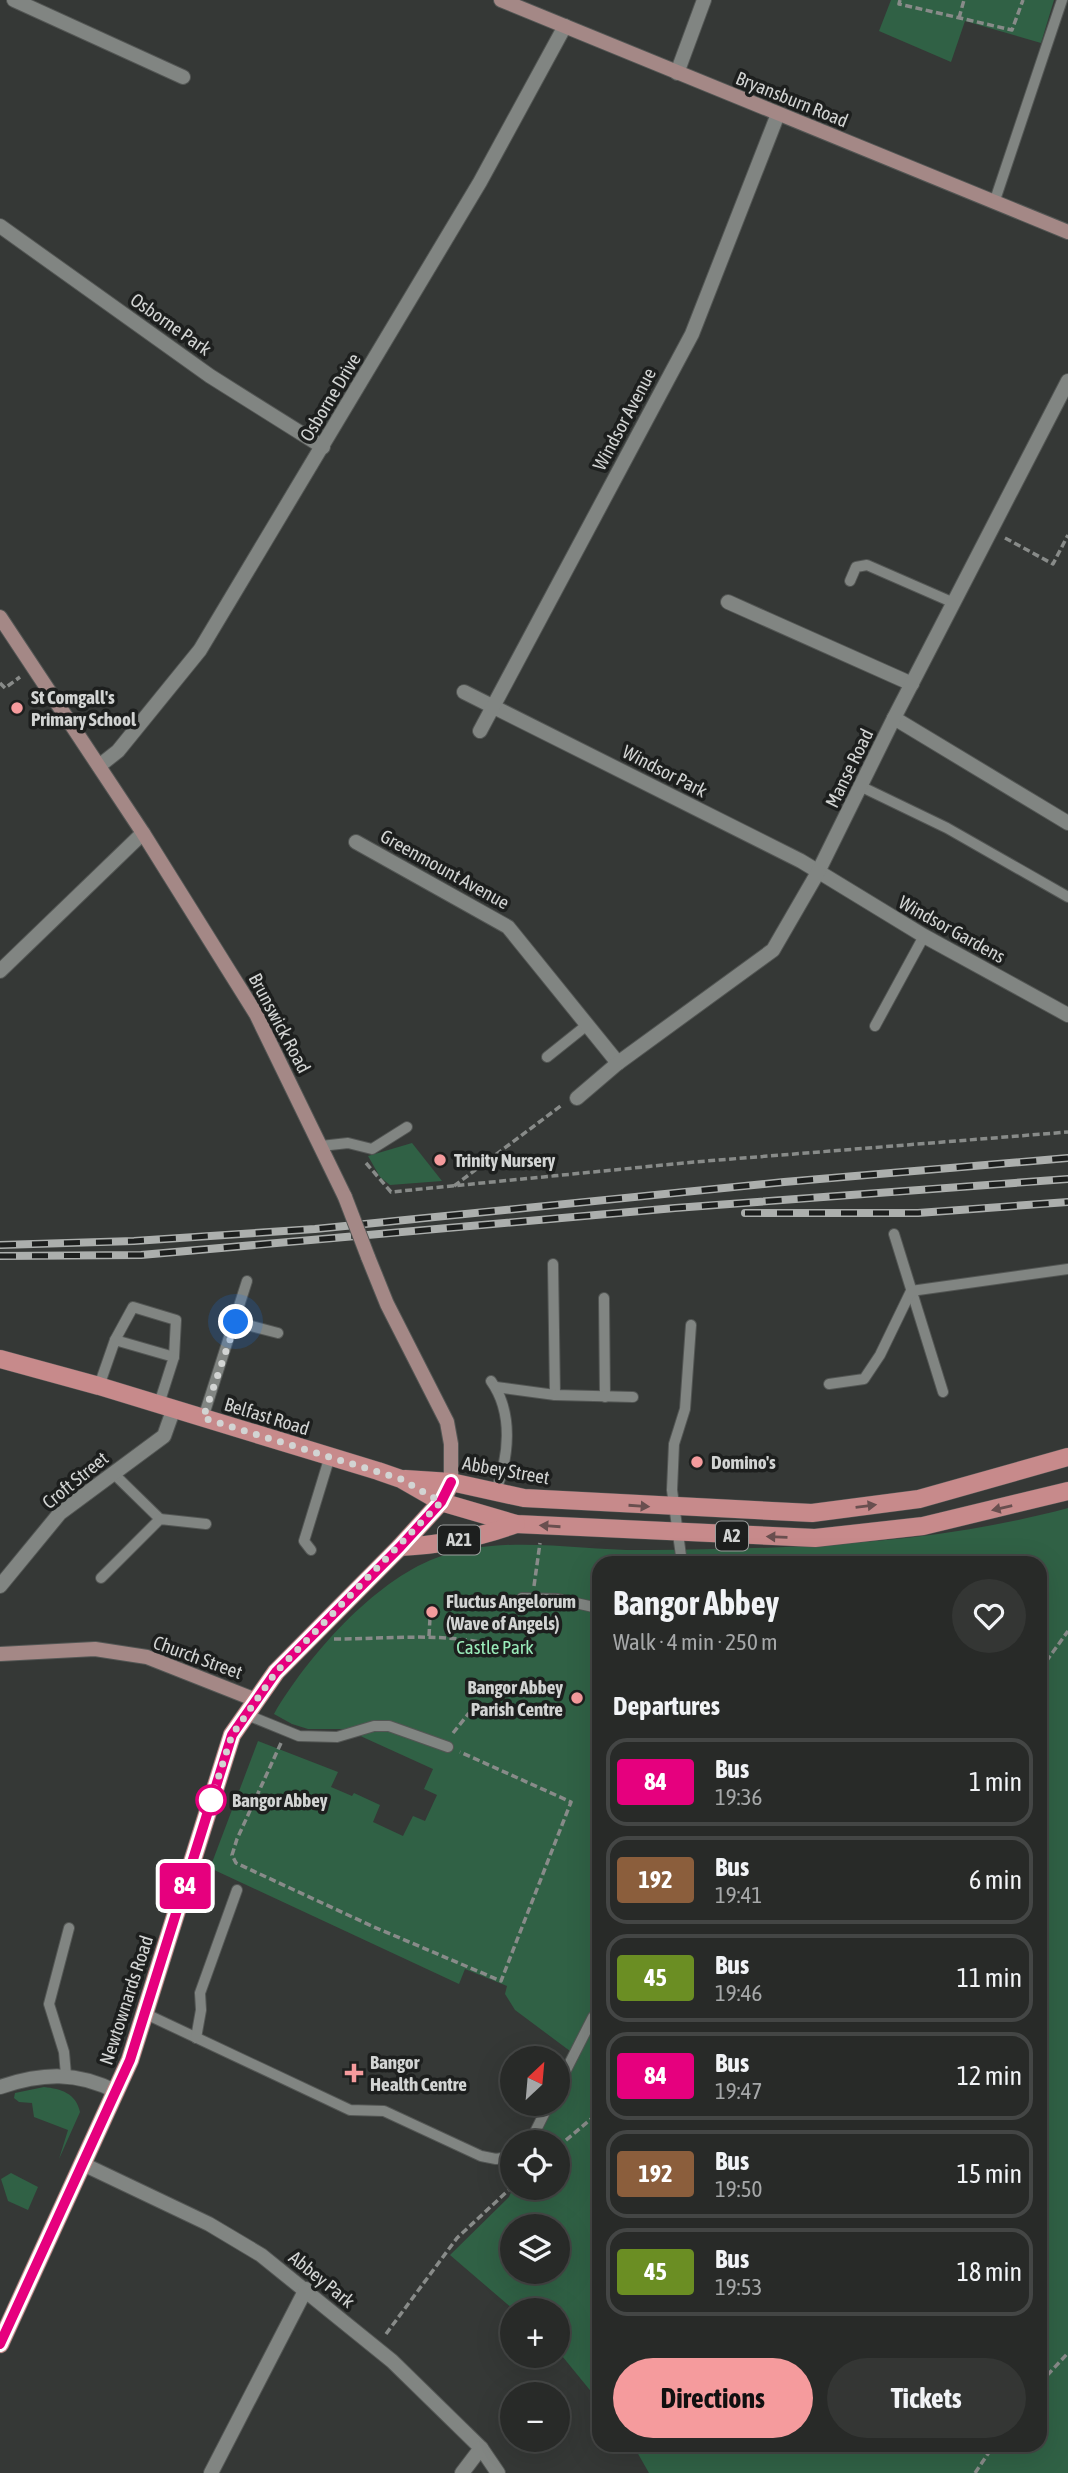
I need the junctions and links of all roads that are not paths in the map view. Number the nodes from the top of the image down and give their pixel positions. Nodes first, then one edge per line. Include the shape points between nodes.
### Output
1 (15, 0) edge
2 (501, 0) edge
3 (704, 0) edge
4 (1062, 0) edge
5 (565, 26) junction
6 (677, 73) junction
7 (183, 77) dead end
8 (778, 114) junction
9 (994, 203) junction
10 (0, 226) edge
11 (1068, 232) edge
12 (1068, 381) edge
13 (323, 447) junction
14 (850, 581) dead end
15 (728, 602) dead end
16 (954, 603) junction
17 (0, 617) edge
18 (912, 684) junction
19 (464, 692) dead end
20 (493, 706) junction
21 (894, 718) junction
22 (480, 731) dead end
23 (99, 766) junction
24 (862, 787) junction
25 (1068, 823) edge
26 (143, 833) junction
27 (356, 842) dead end
28 (817, 874) junction
29 (1068, 897) edge
30 (924, 936) junction
31 (0, 971) edge
32 (1068, 1015) edge
33 (587, 1025) junction
34 (875, 1026) dead end
35 (547, 1058) dead end
36 (618, 1063) junction
37 (577, 1098) road end
38 (407, 1127) dead end
39 (321, 1146) junction
40 (894, 1234) dead end
41 (553, 1264) dead end
42 (1068, 1269) edge
43 (247, 1281) dead end
44 (911, 1291) junction
45 (604, 1298) dead end
46 (236, 1322) junction
47 (691, 1325) dead end
48 (278, 1333) dead end
49 (115, 1340) junction
50 (174, 1357) junction
51 (0, 1359) edge
52 (829, 1384) dead end
53 (99, 1385) junction
54 (943, 1392) dead end
55 (555, 1395) junction
56 (606, 1397) junction
57 (634, 1397) dead end
58 (166, 1406) junction
59 (203, 1418) junction
60 (330, 1456) junction
61 (1068, 1457) edge
62 (113, 1473) junction
63 (401, 1479) junction
64 (451, 1482) junction
65 (1068, 1491) edge
66 (495, 1493) junction
67 (441, 1502) junction
68 (676, 1508) junction
69 (160, 1519) junction
70 (206, 1524) dead end
71 (516, 1524) junction
72 (679, 1534) junction
73 (400, 1547) junction
74 (311, 1550) dead end
75 (681, 1556) edge
76 (101, 1578) dead end
77 (0, 1586) edge
78 (527, 1598) road end
79 (592, 1607) edge
80 (0, 1654) edge
81 (251, 1707) junction
82 (448, 1747) road end
83 (237, 1890) dead end
84 (69, 1928) dead end
85 (146, 2014) junction
86 (592, 2019) edge
87 (196, 2038) junction
88 (570, 2062) edge
89 (66, 2075) junction
90 (0, 2087) edge
91 (117, 2092) junction
92 (500, 2158) edge
93 (85, 2165) junction
94 (306, 2289) junction
95 (0, 2344) edge
96 (481, 2448) junction
97 (211, 2473) edge
98 (462, 2473) edge
99 (498, 2473) edge

1 - 7 street
2 - 5 main road, Bryansburn Road
3 - 6 street
4 - 9 lane
5 - 6 main road, Bryansburn Road
5 - 13 street, Osborne Drive via 480,182
6 - 8 main road, Bryansburn Road
8 - 9 main road, Bryansburn Road
8 - 20 street, Windsor Avenue via 692,334
9 - 11 main road, Bryansburn Road
10 - 13 street, Osborne Park via 210,376
12 - 16 street, Manse Road
13 - 23 street, Osborne Drive via 200,650 118,751
14 - 16 lane via 856,567 867,565
15 - 18 street
16 - 18 street, Manse Road
17 - 23 main road, Brunswick Road
18 - 21 street, Manse Road
19 - 20 street, Windsor Park
20 - 22 street, Windsor Avenue
20 - 28 street, Windsor Park via 801,861
21 - 24 street, Manse Road
21 - 25 street
23 - 26 main road, Brunswick Road
24 - 28 street, Manse Road
24 - 29 lane via 947,828
26 - 31 street
26 - 39 main road, Brunswick Road via 256,1014
27 - 33 street, Greenmount Avenue via 508,927
28 - 30 street, Windsor Gardens
28 - 36 street, Manse Road via 773,950
30 - 32 street, Windsor Gardens
30 - 34 lane
33 - 35 lane
33 - 36 street, Greenmount Avenue
36 - 37 street, Manse Road
38 - 39 lane via 372,1149 348,1143
39 - 64 main road, Brunswick Road, bridge via 387,1304 447,1422
40 - 44 lane
41 - 55 lane
42 - 44 lane
43 - 46 lane
44 - 52 lane via 864,1379
44 - 54 lane
45 - 56 lane
46 - 48 lane
46 - 59 lane
47 - 68 lane via 685,1409 674,1444
49 - 50 lane
49 - 50 lane via 133,1307 176,1320
49 - 53 lane
50 - 58 lane
51 - 53 main road, Belfast Road / A2
53 - 58 main road, Belfast Road / A2
55 - 56 lane
55 - 66 lane via 493,1384 506,1409 504,1471
56 - 57 lane
58 - 59 main road, Belfast Road / A2
58 - 62 street, Croft Street via 164,1436
59 - 60 main road, Belfast Road / A2
60 - 63 main road, Belfast Road / A2
60 - 74 lane via 303,1541
68 -> 61 main road, Abbey Street / A2 via 812,1513 919,1499
62 - 69 lane
62 - 77 street, Croft Street via 60,1513
63 - 64 main road, Abbey Street / A2
63 - 67 main road, A2
64 - 66 main road, Abbey Street / A2
64 - 67 main road, Newtownards Road / A21
65 -> 72 main road, A2 via 923,1526 815,1538
66 -> 68 main road, Abbey Street / A2
67 - 71 main road, A2
67 - 73 main road, Newtownards Road / A21
68 - 72 lane
69 - 70 lane
69 - 76 lane
72 -> 71 main road, A2
71 - 73 main road, A21 via 438,1545
72 - 75 lane
73 - 81 main road, Newtownards Road / A21 via 315,1630
78 - 79 lane
80 - 81 main road, Church Street via 95,1649 148,1657
81 - 82 lane via 286,1732 319,1739 389,1726
81 - 85 main road, Newtownards Road / A21 via 232,1735
83 - 87 lane via 200,1993
84 - 89 lane via 49,2004
85 - 87 lane
85 - 91 main road, Newtownards Road / A21
86 - 88 lane
87 - 92 lane via 350,2110 384,2111 481,2157
89 - 90 street via 25,2078
89 - 91 street
91 - 93 main road, Newtownards Road / A21
93 - 94 street, Abbey Park via 209,2224
93 - 95 main road, Newtownards Road / A21
94 - 96 street, Abbey Park via 376,2347
94 - 97 street
96 - 98 street
96 - 99 street, Abbey Park

